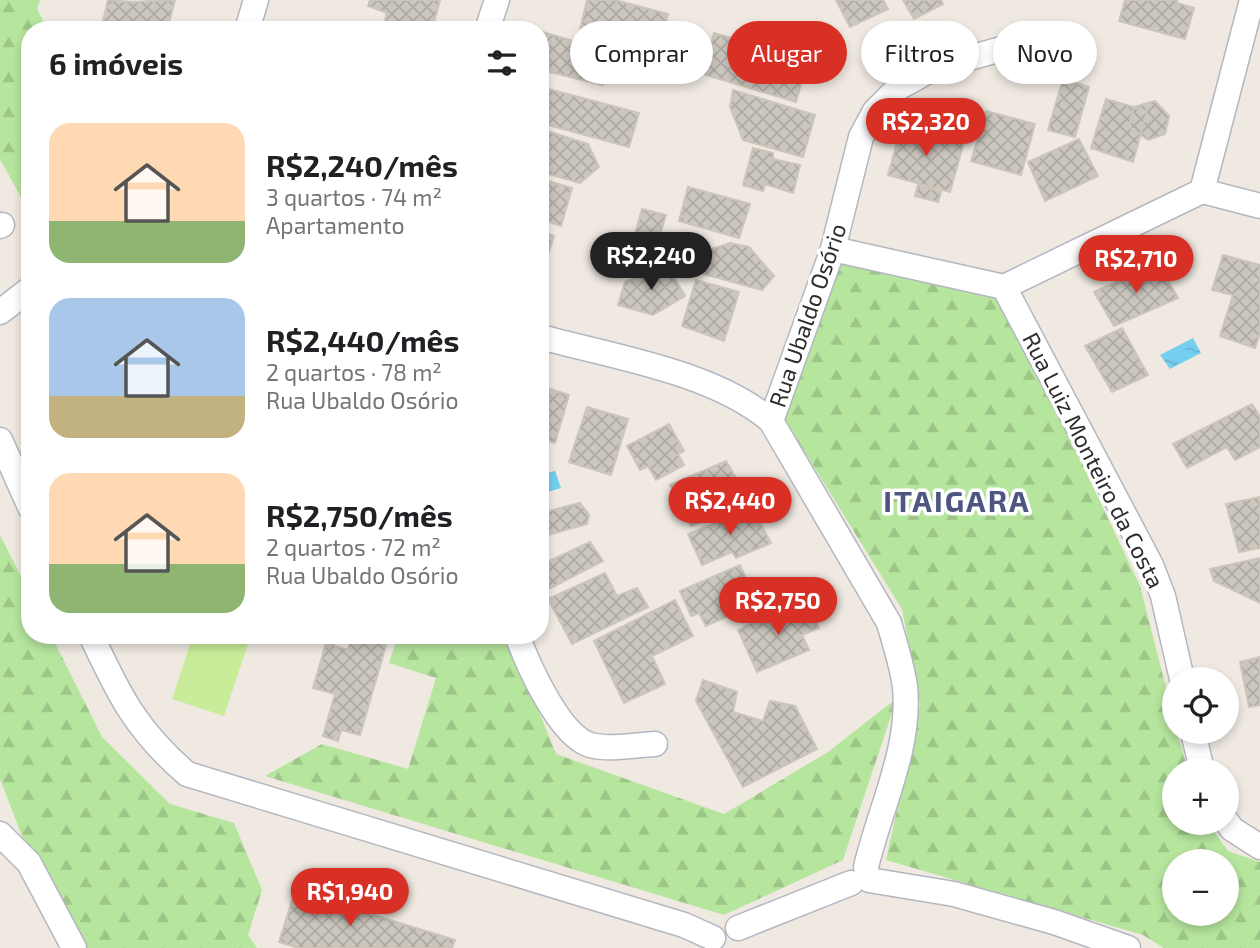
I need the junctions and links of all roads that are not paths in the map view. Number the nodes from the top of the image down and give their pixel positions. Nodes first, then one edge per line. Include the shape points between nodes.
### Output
1 (256, 0) edge
2 (497, 0) edge
3 (1252, 0) edge
4 (250, 21) edge
5 (490, 21) edge
6 (993, 51) edge
7 (1202, 191) junction
8 (1260, 206) edge
9 (833, 249) junction
10 (21, 284) edge
11 (1004, 286) junction
12 (0, 293) edge
13 (21, 296) edge
14 (0, 312) edge
15 (549, 339) edge
16 (771, 421) junction
17 (0, 440) edge
18 (5, 458) edge
19 (21, 489) edge
20 (95, 644) edge
21 (521, 644) edge
22 (1179, 667) edge
23 (655, 744) dead end
24 (0, 834) edge
25 (1239, 834) edge
26 (1260, 848) edge
27 (861, 874) junction
28 (728, 938) edge
29 (74, 948) edge
30 (1128, 948) edge

1 - 4 street
2 - 5 street
3 - 7 street
6 - 9 street, Rua Ubaldo Osório via 934,68 898,88 875,111 861,137
7 - 8 street
7 - 11 street
9 - 11 street
9 - 16 street, Rua Ubaldo Osório
10 - 12 street
11 - 22 street, Rua Luiz Monteiro da Costa via 1151,565
13 - 14 street
15 - 16 street via 724,389
16 - 27 street, Rua Ubaldo Osório via 889,623 900,660 905,688 898,758
17 - 18 street
18 - 19 street
20 - 28 street via 124,704 146,736 187,774
21 - 23 street via 530,668 573,736 605,747
24 - 29 street via 29,863
25 - 26 street
27 - 28 street
27 - 30 street via 954,894

